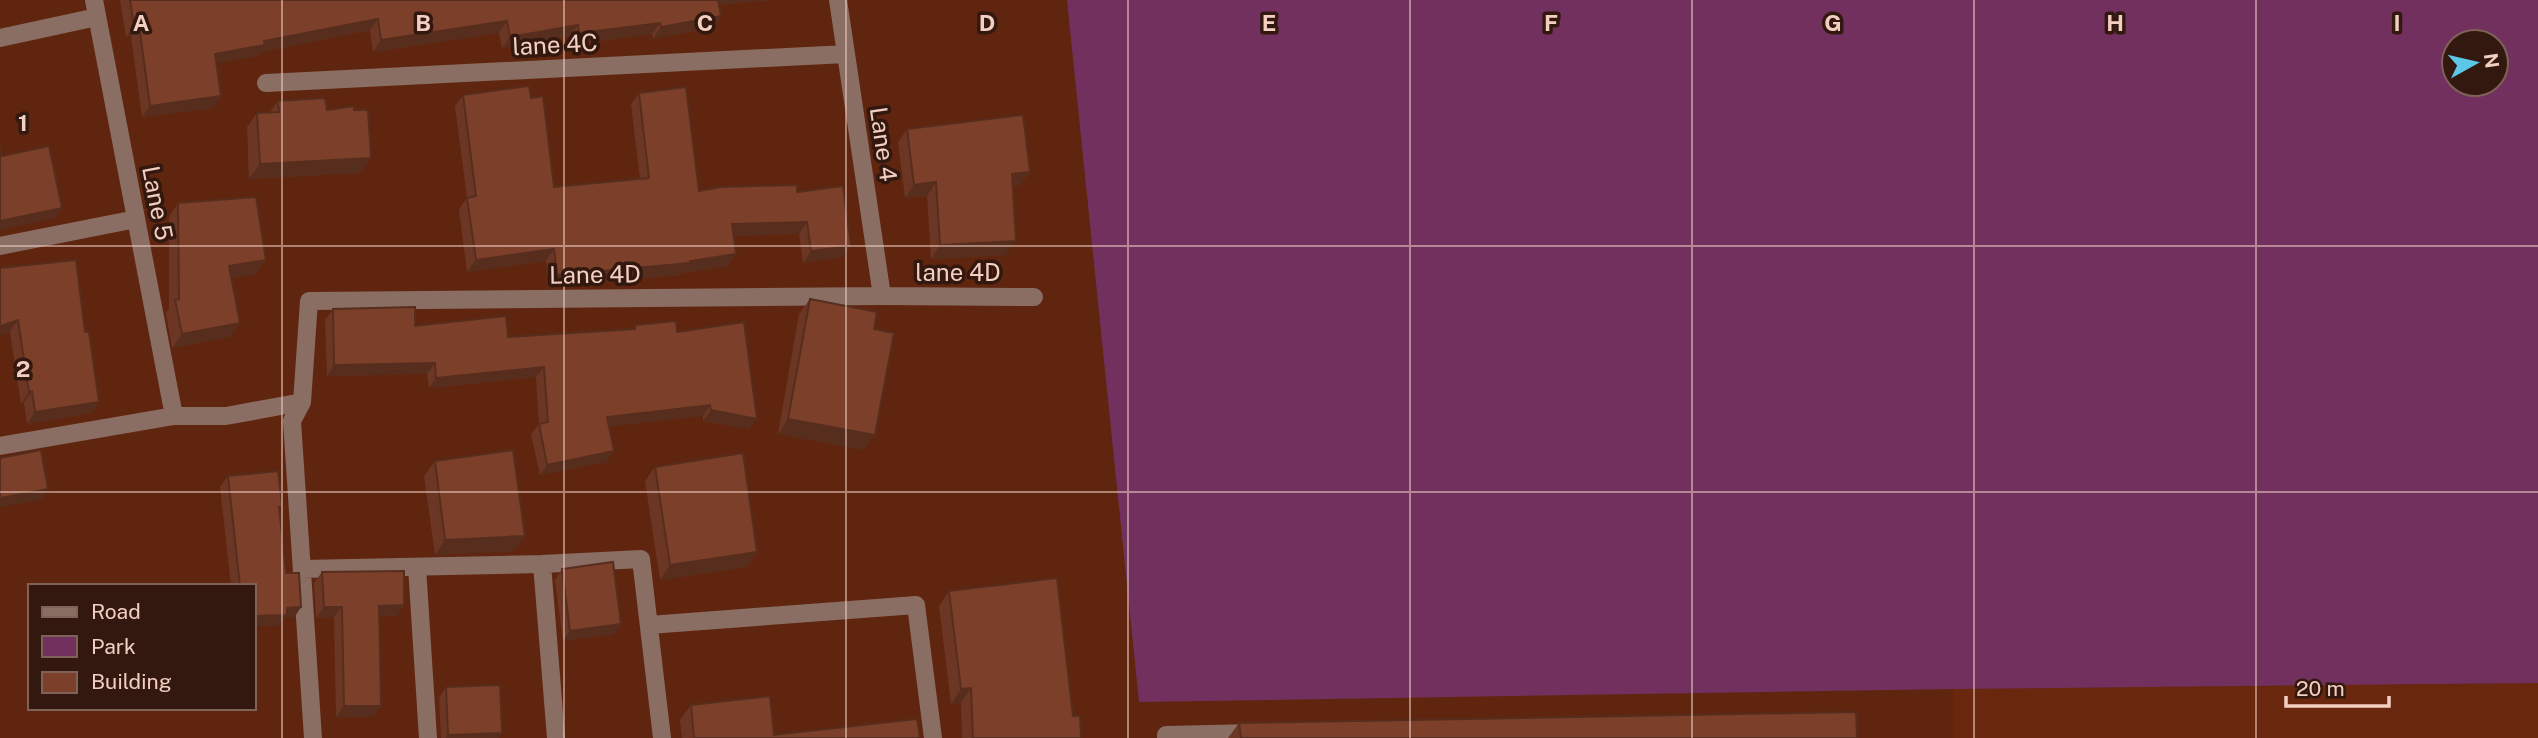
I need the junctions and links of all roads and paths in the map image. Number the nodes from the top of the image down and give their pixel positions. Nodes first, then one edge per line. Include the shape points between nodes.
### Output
1 (838, 0) edge
2 (95, 9) edge
3 (0, 38) edge
4 (846, 54) junction
5 (265, 83) dead end
6 (136, 219) junction
7 (0, 246) edge
8 (882, 296) junction
9 (1034, 297) dead end
10 (302, 402) junction
11 (174, 416) junction
12 (0, 446) edge
13 (542, 564) junction
14 (418, 566) junction
15 (302, 569) junction
16 (649, 625) junction
17 (1276, 733) edge
18 (313, 738) edge
19 (428, 738) edge
20 (555, 738) edge
21 (662, 738) edge
22 (933, 738) edge
23 (1166, 738) edge

1 - 4 street, Lane 4
2 - 3 street
2 - 6 street, Lane 5
4 - 5 street, lane 4C
4 - 8 street, Lane 4
6 - 7 street
6 - 11 street, Lane 5
8 - 9 street, lane 4D
8 - 10 street, Lane 4D via 309,301
10 - 11 street via 226,416
10 - 15 street via 292,421
11 - 12 street
13 - 14 street
13 - 16 street via 640,559
13 - 20 street
14 - 15 street
14 - 19 street
15 - 18 street
16 - 21 street
16 - 22 street via 916,605
17 - 23 street

